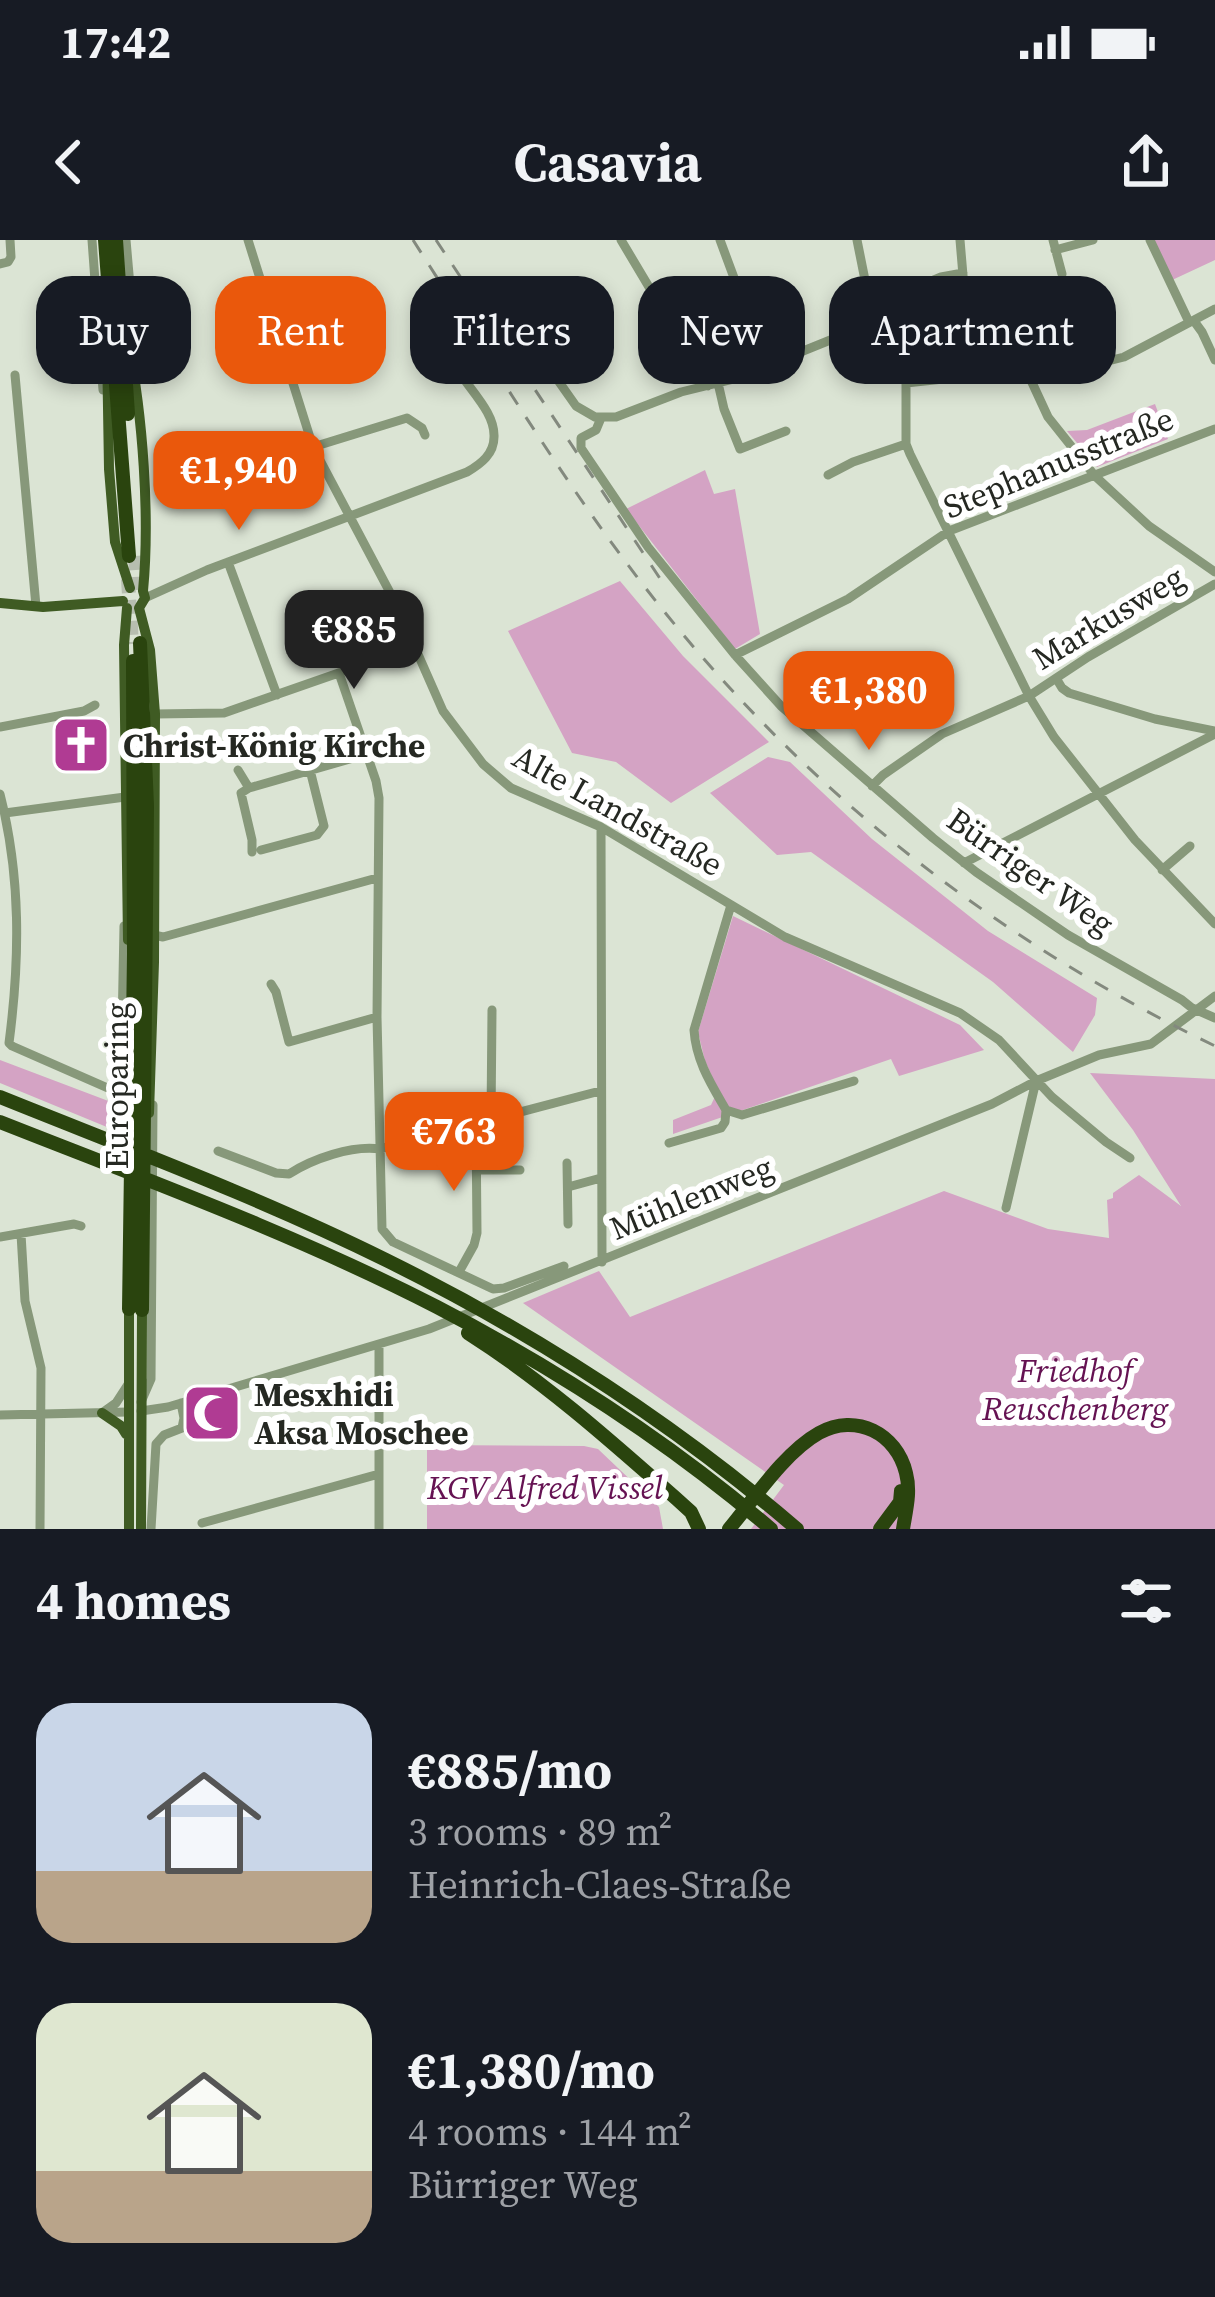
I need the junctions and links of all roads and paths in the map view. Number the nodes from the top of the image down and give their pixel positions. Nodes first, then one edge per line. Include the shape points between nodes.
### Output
1 (10, 240) edge
2 (92, 240) edge
3 (105, 240) edge
4 (116, 240) edge
5 (126, 240) edge
6 (248, 240) edge
7 (621, 240) edge
8 (735, 240) edge
9 (857, 240) edge
10 (960, 240) edge
11 (1093, 240) edge
12 (1150, 240) edge
13 (721, 242) edge
14 (1054, 245) edge
15 (0, 264) edge
16 (963, 273) junction
17 (1062, 274) dead end
18 (107, 276) edge
19 (118, 276) edge
20 (129, 276) edge
21 (644, 276) edge
22 (734, 276) edge
23 (864, 276) edge
24 (950, 276) edge
25 (963, 276) edge
26 (1215, 309) edge
27 (1191, 322) junction
28 (1116, 359) edge
29 (1215, 360) edge
30 (15, 375) dead end
31 (107, 384) edge
32 (116, 384) edge
33 (124, 384) edge
34 (135, 384) edge
35 (713, 384) joint
36 (906, 384) edge
37 (1033, 384) edge
38 (601, 418) junction
39 (108, 422) junction
40 (1215, 429) edge
41 (786, 431) dead end
42 (425, 435) dead end
43 (906, 444) junction
44 (314, 447) junction
45 (828, 475) dead end
46 (1095, 476) junction
47 (350, 515) junction
48 (950, 531) junction
49 (228, 562) junction
50 (1215, 572) edge
51 (1215, 584) edge
52 (134, 599) junction
53 (0, 603) edge
54 (36, 606) junction
55 (416, 646) junction
56 (735, 656) junction
57 (339, 673) junction
58 (1056, 678) junction
59 (277, 695) junction
60 (1029, 696) junction
61 (95, 704) dead end
62 (155, 714) junction
63 (0, 727) edge
64 (1215, 733) edge
65 (367, 754) junction
66 (238, 770) dead end
67 (310, 770) junction
68 (872, 786) junction
69 (245, 789) junction
70 (0, 794) edge
71 (1098, 794) junction
72 (125, 797) junction
73 (5, 813) junction
74 (601, 826) junction
75 (1190, 846) dead end
76 (964, 863) junction
77 (1162, 870) junction
78 (377, 878) junction
79 (731, 905) junction
80 (126, 908) junction
81 (1215, 924) edge
82 (154, 935) junction
83 (134, 954) junction
84 (271, 984) dead end
85 (1215, 996) edge
86 (492, 1010) dead end
87 (377, 1017) junction
88 (1215, 1018) edge
89 (854, 1081) dead end
90 (1036, 1081) junction
91 (600, 1091) junction
92 (0, 1097) edge
93 (726, 1110) junction
94 (491, 1120) junction
95 (0, 1122) edge
96 (476, 1124) junction
97 (669, 1143) dead end
98 (144, 1144) junction
99 (380, 1148) junction
100 (218, 1151) dead end
101 (1130, 1158) dead end
102 (567, 1162) dead end
103 (477, 1170) junction
104 (520, 1170) dead end
105 (601, 1178) junction
106 (568, 1187) junction
107 (143, 1195) junction
108 (1006, 1208) dead end
109 (568, 1224) dead end
110 (81, 1226) dead end
111 (21, 1234) junction
112 (0, 1238) edge
113 (602, 1262) junction
114 (564, 1266) dead end
115 (459, 1272) junction
116 (508, 1292) junction
117 (436, 1307) junction
118 (135, 1310) joint
119 (379, 1346) junction
120 (138, 1396) junction
121 (181, 1403) junction
122 (168, 1407) junction
123 (102, 1413) junction
124 (43, 1414) junction
125 (0, 1415) edge
126 (134, 1436) junction
127 (379, 1474) junction
128 (778, 1474) junction
129 (773, 1509) junction
130 (202, 1523) dead end
131 (733, 1528) edge
132 (40, 1529) edge
133 (129, 1529) edge
134 (141, 1529) edge
135 (151, 1529) edge
136 (380, 1529) edge
137 (699, 1529) edge
138 (771, 1529) edge
139 (796, 1529) edge
140 (812, 1529) edge
141 (880, 1529) edge
142 (903, 1529) edge

1 - 15 street via 10,260
2 - 39 street
3 - 18 highway
4 - 19 highway
5 - 20 street
6 - 44 street, Alte Landstraße
7 - 21 street
8 - 13 street
9 - 23 street
10 - 16 street
11 - 14 street
12 - 27 street
13 - 22 street
14 - 17 street
16 - 24 street
16 - 25 street
26 - 27 street
27 - 28 street
27 - 29 street
30 - 54 street
31 - 39 main road
32 - 33 highway via 132,556
34 - 52 main road via 145,539
35 - 38 street
35 - 41 street via 740,449
36 - 43 street
37 - 46 street via 1048,418
38 - 47 street via 576,406 506,311 476,306 455,322 450,353 492,421 490,451 467,472
38 - 56 street, Bürriger Weg via 581,448
39 - 52 main road via 115,542
40 - 46 street, Stephanusstraße
42 - 44 street via 407,418
43 - 45 street
43 - 48 street
44 - 47 street, Alte Landstraße
46 - 48 street, Stephanusstraße
46 - 50 street
47 - 49 street
47 - 55 street, Alte Landstraße
48 - 56 street, Stephanusstraße via 848,598
48 - 60 street
49 - 52 street
49 - 59 street
51 - 58 street, Markusweg
52 - 54 main road
52 - 62 main road
52 - 72 main road via 124,646
53 - 54 main road
55 - 57 street
55 - 74 street, Alte Landstraße via 454,729 500,782
56 - 68 street, Bürriger Weg
57 - 59 street
57 - 65 street
58 - 60 street, Markusweg
58 - 64 street via 1069,693
59 - 62 street via 224,713
60 - 68 street, Markusweg via 942,734
60 - 71 street
61 - 63 street
62 - 82 main road
64 - 71 street
65 - 67 street
65 - 78 street via 379,798
66 - 69 street
67 - 69 street
67 - 69 street via 324,826 317,835 256,851
68 - 76 street, Bürriger Weg
70 - 73 street
71 - 76 street
71 - 77 street
72 - 73 street
72 - 80 main road
73 - 80 street via 18,930 9,1043 110,1089 121,1083
74 - 79 street, Alte Landstraße
74 - 91 street
75 - 77 street
76 - 88 street, Bürriger Weg via 1049,923
77 - 81 street
78 - 82 street
78 - 87 street
79 - 90 street, Alte Landstraße via 959,1013 999,1040
79 - 93 street via 694,1030 701,1065
80 - 83 main road
82 - 98 main road
83 - 98 highway, Europaring
83 - 98 highway, Europaring via 136,644 147,806
84 - 87 street via 289,1042
85 - 90 street, Mühlenweg via 1159,1040
86 - 94 street
87 - 99 street
89 - 93 street via 742,1114
90 - 101 street, Alte Landstraße
90 - 108 street
90 - 113 street, Mühlenweg
91 - 94 street
91 - 105 street
92 - 129 highway via 390,1261 562,1358
93 - 97 street via 721,1128
94 - 96 street
95 - 117 highway
96 - 99 street
96 - 103 street
98 - 107 highway, Europaring
98 - 107 street
99 - 100 street via 289,1174
99 - 115 street via 386,1237
102 - 106 street
103 - 104 street
103 - 115 street via 477,1233
105 - 106 street
105 - 113 street
106 - 109 street
107 - 118 highway, Europaring
107 - 120 street via 152,1379
110 - 111 street
111 - 112 street
111 - 124 street
113 - 116 street, Mühlenweg
114 - 116 street, Mühlenweg
115 - 116 street
116 - 119 street, Mühlenweg
117 - 137 highway via 600,1431 691,1512
117 - 138 highway via 583,1392
118 - 120 main road, Europaring
119 - 121 street, Mühlenweg
119 - 127 street
120 - 122 street, Mühlenweg
120 - 122 street
120 - 123 street, Mühlenweg
120 - 123 street
120 - 126 main road, Europaring
121 - 122 street, Mühlenweg
121 - 135 street via 182,1428 156,1444
122 - 126 street, Mühlenweg
123 - 124 street, Mühlenweg
123 - 126 main road
124 - 125 street, Mühlenweg
124 - 132 street
126 - 133 main road, Europaring
126 - 134 main road, Europaring
127 - 130 street
127 - 136 street
128 - 131 highway
128 - 141 highway via 836,1434 877,1441 901,1486 900,1502
128 - 142 highway via 819,1433 866,1427 902,1460 909,1491
129 - 139 highway
129 - 140 highway

